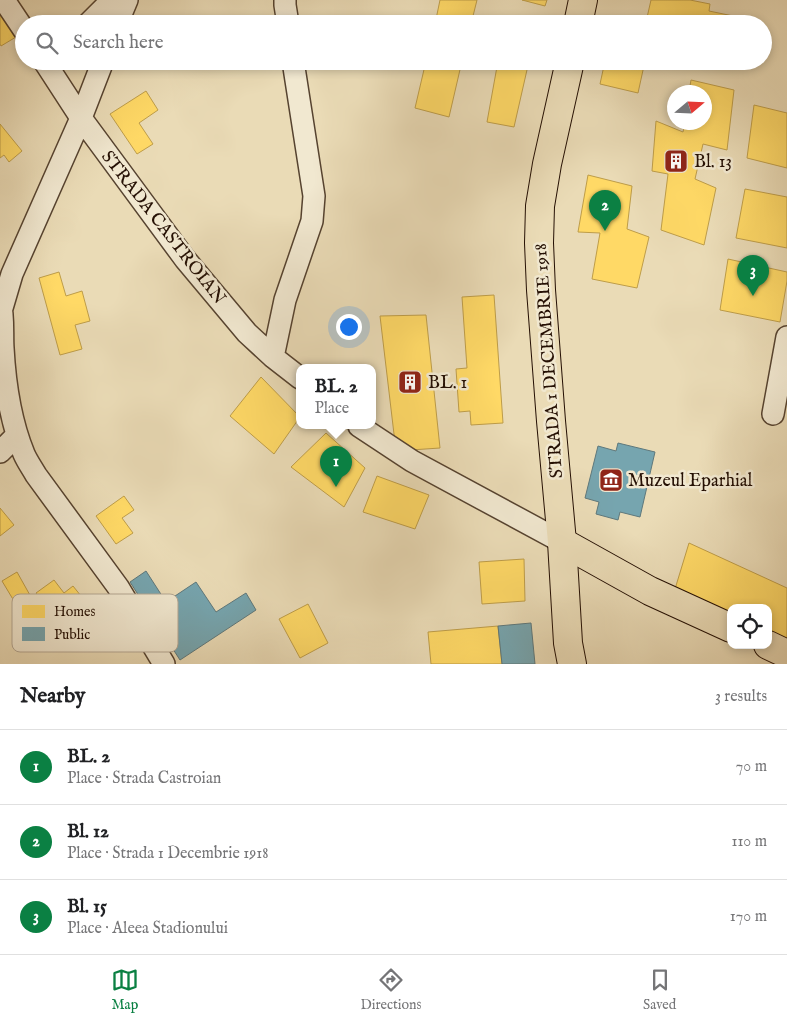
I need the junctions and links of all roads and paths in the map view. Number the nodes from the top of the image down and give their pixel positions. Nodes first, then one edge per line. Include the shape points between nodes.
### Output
1 (4, 0) edge
2 (112, 0) edge
3 (126, 0) edge
4 (583, 0) edge
5 (97, 15) edge
6 (120, 15) edge
7 (580, 15) edge
8 (15, 16) edge
9 (51, 70) edge
10 (100, 70) edge
11 (295, 70) edge
12 (568, 70) edge
13 (81, 118) junction
14 (1, 305) edge
15 (787, 337) edge
16 (273, 357) junction
17 (296, 375) edge
18 (773, 414) dead end
19 (364, 429) edge
20 (17, 435) junction
21 (0, 452) edge
22 (562, 542) junction
23 (122, 594) edge
24 (727, 626) edge
25 (772, 647) edge
26 (157, 652) edge
27 (787, 654) edge
28 (164, 664) edge
29 (572, 664) edge

1 - 8 street
2 - 5 street
3 - 6 street
4 - 7 main road
9 - 13 street, STRADA CASTROIAN
10 - 13 street
11 - 16 street via 314,196 312,221 285,300
12 - 22 main road, STRADA 1 DECEMBRIE 1918 via 547,164 540,206 539,243
13 - 14 street
13 - 16 street, STRADA CASTROIAN via 185,259 247,332
14 - 20 street via 7,393
15 - 18 street
16 - 17 street, STRADA CASTROIAN
19 - 22 street via 412,461
20 - 21 street
20 - 23 street via 36,474
22 - 24 main road via 650,590
22 - 29 main road, STRADA 1 DECEMBRIE 1918
25 - 27 main road
26 - 28 street

